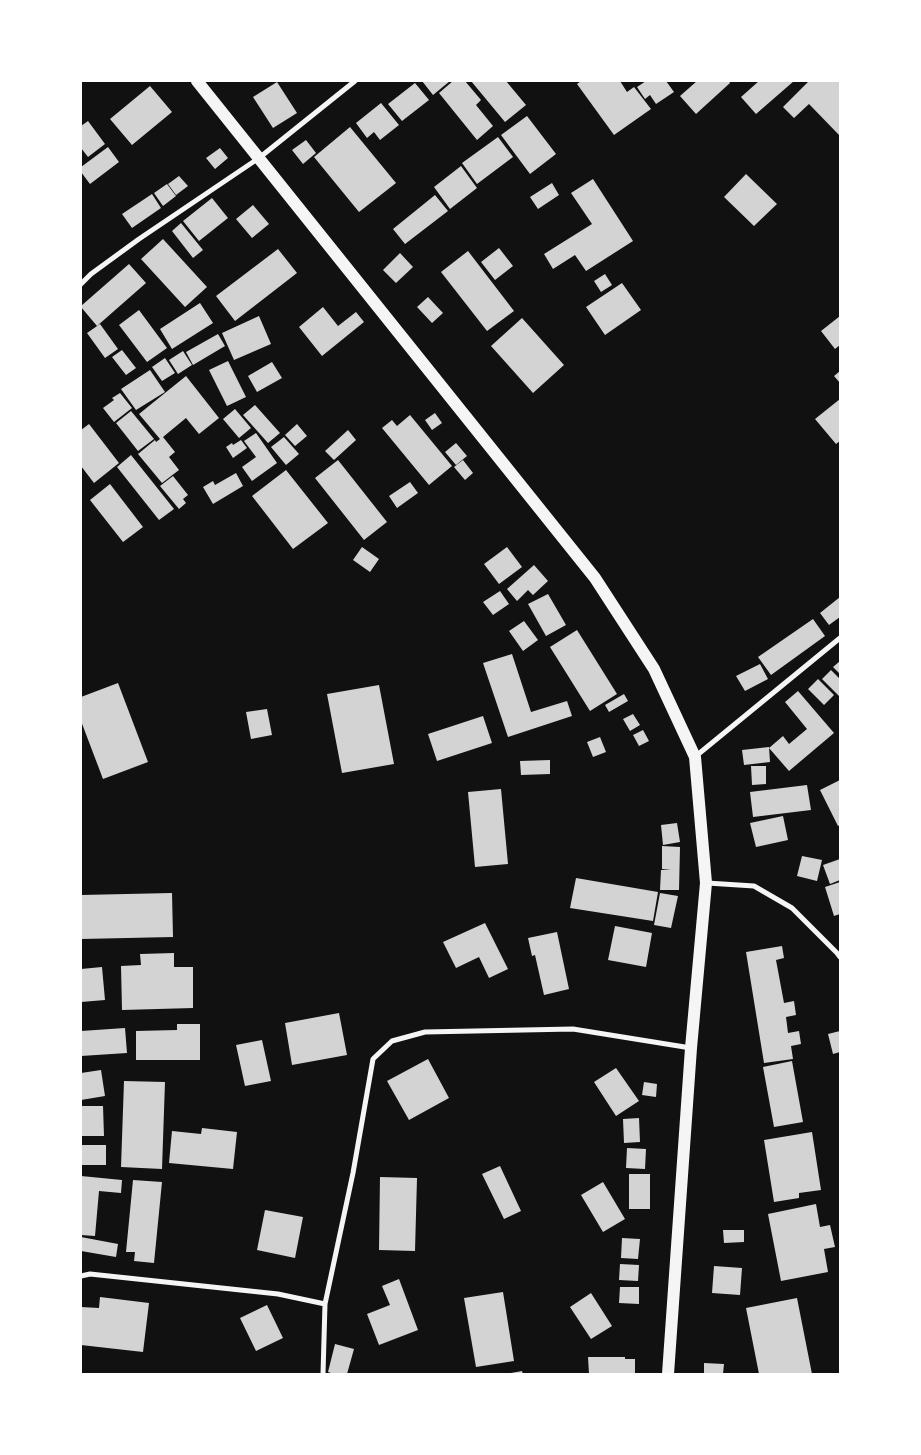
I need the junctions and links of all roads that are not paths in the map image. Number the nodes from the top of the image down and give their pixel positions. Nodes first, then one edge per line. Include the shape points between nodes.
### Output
1 (197, 81) edge
2 (355, 81) edge
3 (259, 158) junction
4 (81, 284) edge
5 (840, 638) edge
6 (695, 757) junction
7 (706, 883) junction
8 (840, 957) edge
9 (691, 1048) junction
10 (81, 1276) edge
11 (325, 1304) junction
12 (323, 1374) edge
13 (668, 1374) edge

1 - 3 main road
2 - 3 street
3 - 4 street via 140,238
3 - 6 main road via 595,578 654,669
5 - 6 street
6 - 7 main road
7 - 8 street via 754,886 792,908
7 - 9 main road
9 - 11 street via 573,1029 425,1032 392,1041 373,1059
9 - 13 main road
10 - 11 street via 90,1274 278,1294
11 - 12 street

